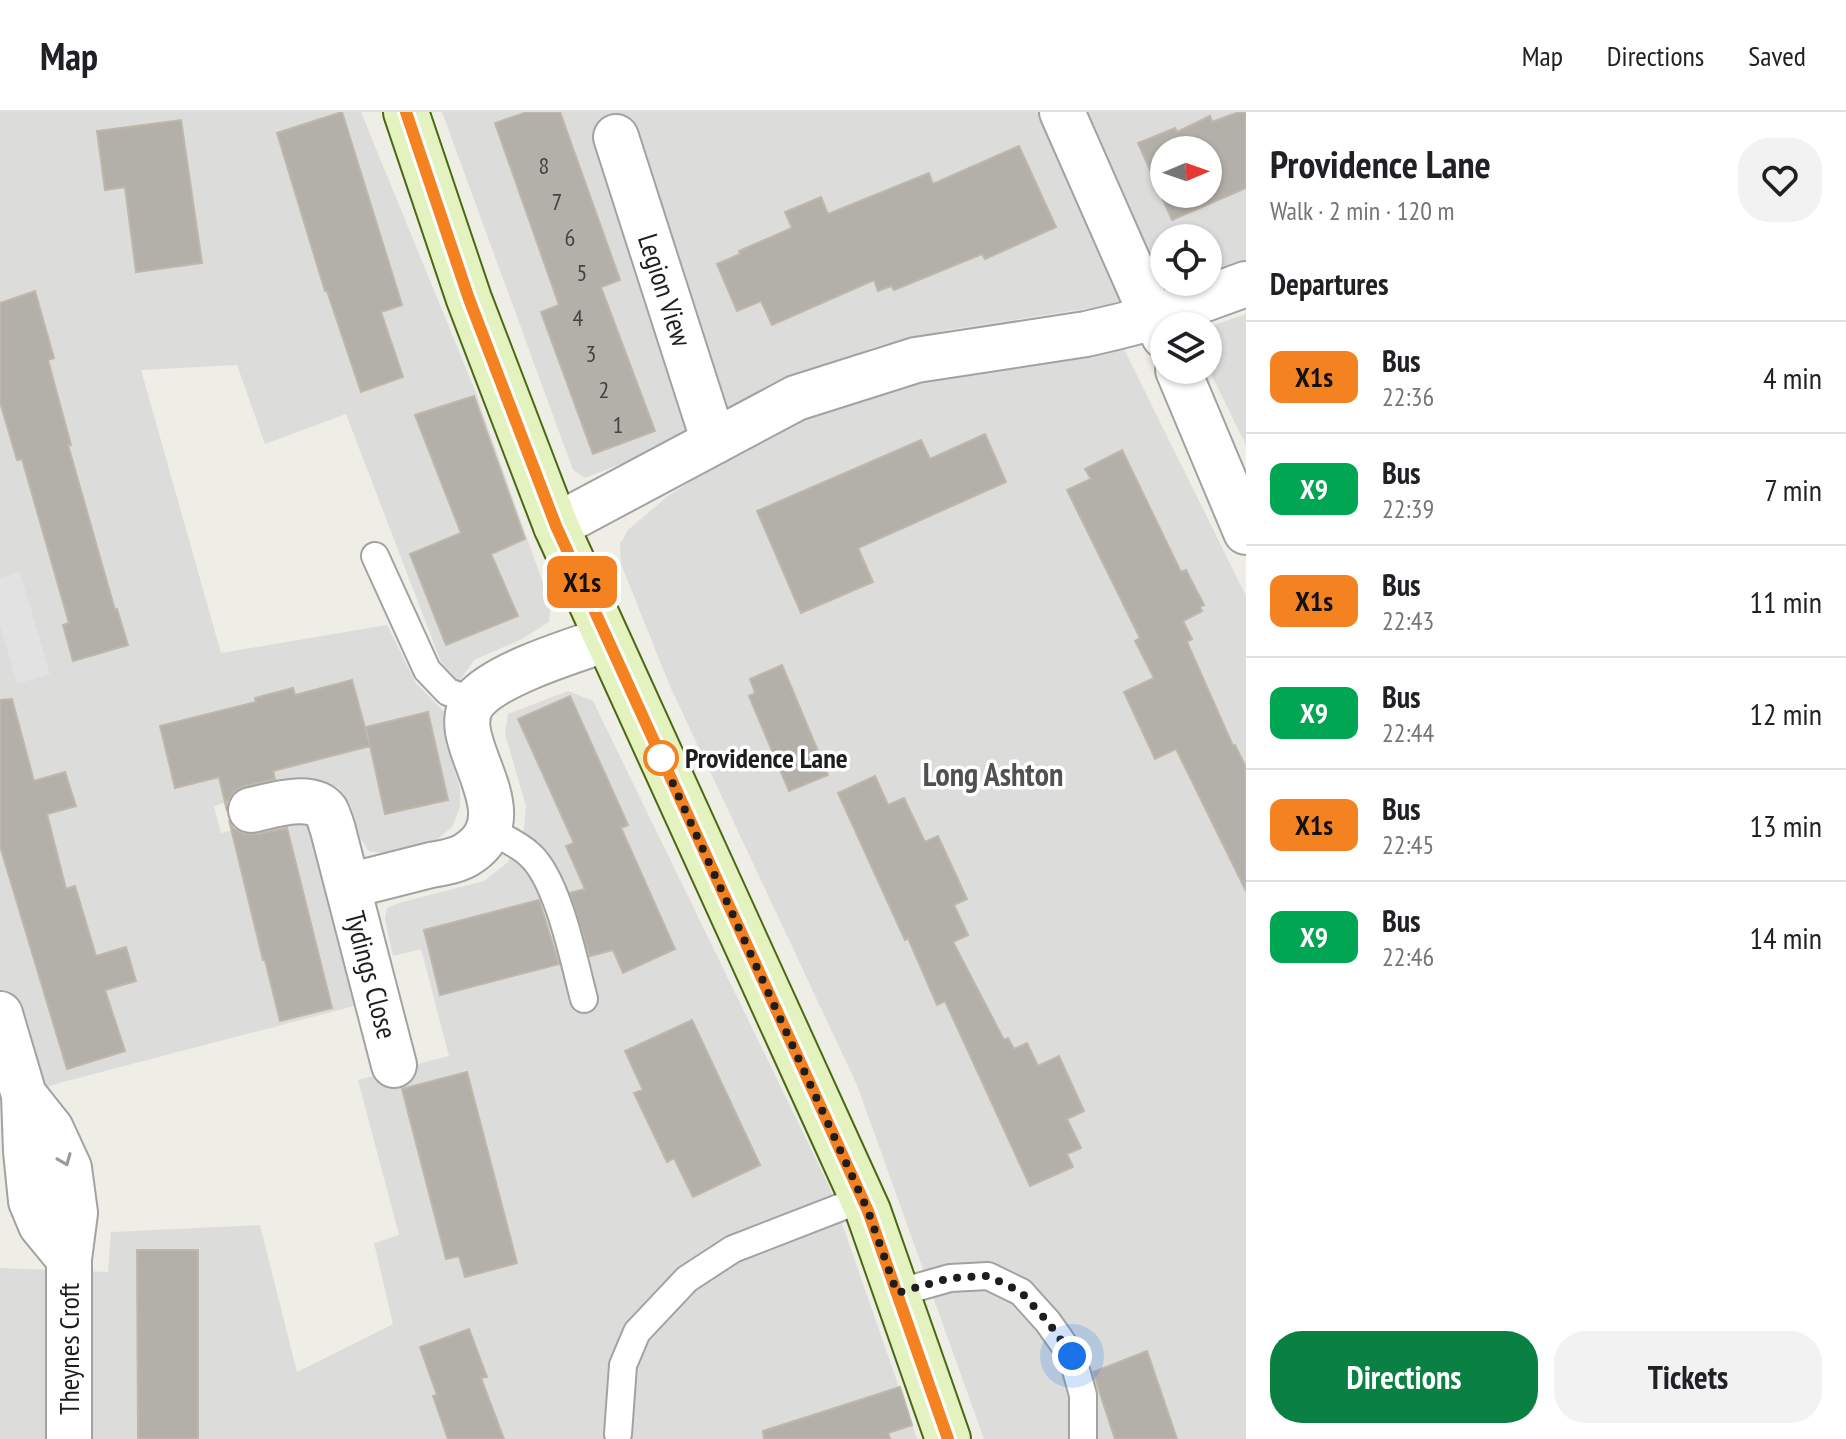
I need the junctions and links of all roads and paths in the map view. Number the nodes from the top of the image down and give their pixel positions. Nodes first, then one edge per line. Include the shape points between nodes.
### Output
1 (406, 112) edge
2 (1062, 112) edge
3 (616, 137) dead end
4 (1246, 284) edge
5 (1151, 312) edge
6 (1189, 312) edge
7 (1150, 328) edge
8 (1184, 384) edge
9 (714, 442) junction
10 (556, 526) junction
11 (1246, 532) edge
12 (375, 556) dead end
13 (607, 639) junction
14 (474, 701) junction
15 (251, 810) dead end
16 (488, 829) junction
17 (348, 886) junction
18 (584, 999) dead end
19 (0, 1014) edge
20 (394, 1065) dead end
21 (862, 1199) junction
22 (897, 1293) junction
23 (618, 1434) dead end
24 (69, 1439) edge
25 (948, 1439) edge
26 (1083, 1439) edge

1 - 10 street via 469,299
2 - 5 street
3 - 9 street, Legion View
4 - 6 street
7 - 9 street via 916,360 796,398
8 - 11 street
9 - 10 street
10 - 13 street
12 - 14 lane via 427,670 448,692
13 - 14 street via 505,678
13 - 21 street
14 - 16 street via 467,718 492,814
15 - 17 street, Tydings Close via 296,801 314,802 325,810
16 - 17 street, Tydings Close via 483,842 463,857
16 - 18 lane via 530,853 543,870
17 - 20 street, Tydings Close
19 - 24 street, Theynes Croft via 24,1095 51,1129 69,1168 75,1213 69,1259
21 - 22 street
21 - 23 lane via 733,1249 687,1279 637,1332 623,1365
22 - 25 street
22 - 26 lane via 950,1278 988,1276 1021,1292 1072,1356 1083,1395

